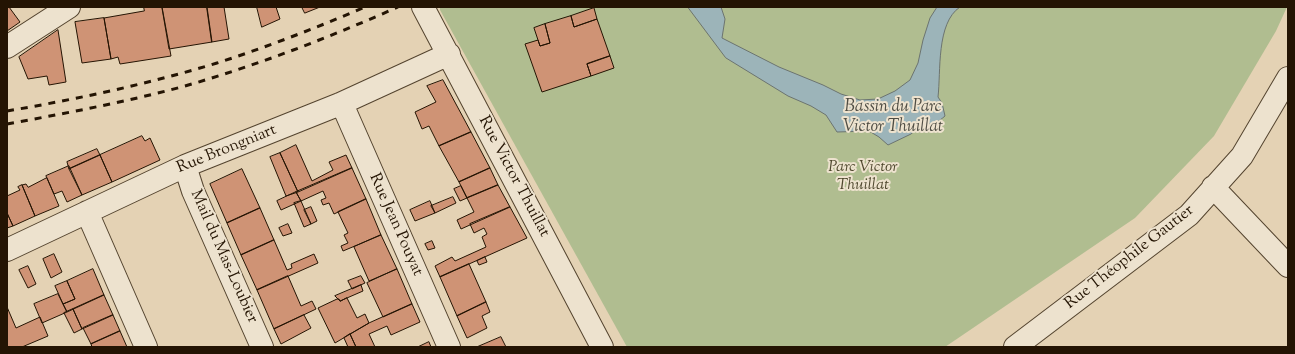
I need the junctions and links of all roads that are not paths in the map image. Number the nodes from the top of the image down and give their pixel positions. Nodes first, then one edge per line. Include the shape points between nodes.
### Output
1 (68, 7) edge
2 (426, 12) edge
3 (7, 48) edge
4 (449, 54) junction
5 (1288, 78) edge
6 (340, 104) junction
7 (185, 166) junction
8 (1213, 187) junction
9 (87, 212) junction
10 (7, 250) edge
11 (1288, 266) edge
12 (146, 347) edge
13 (262, 347) edge
14 (449, 347) edge
15 (602, 347) edge
16 (1015, 347) edge

1 - 3 street
2 - 4 street, Rue Victor Thuillat
4 - 6 street, Rue Brongniart
4 - 15 street, Rue Victor Thuillat
5 - 8 street, Rue Théophile Gautier via 1242,156
6 - 7 street, Rue Brongniart
6 - 14 street, Rue Jean Pouyat
7 - 9 street, Rue Brongniart
7 - 13 street, Mail du Mas-Loubier via 193,191
8 - 11 street
8 - 16 street, Rue Théophile Gautier via 1189,215
9 - 10 street, Rue Brongniart
9 - 12 street

